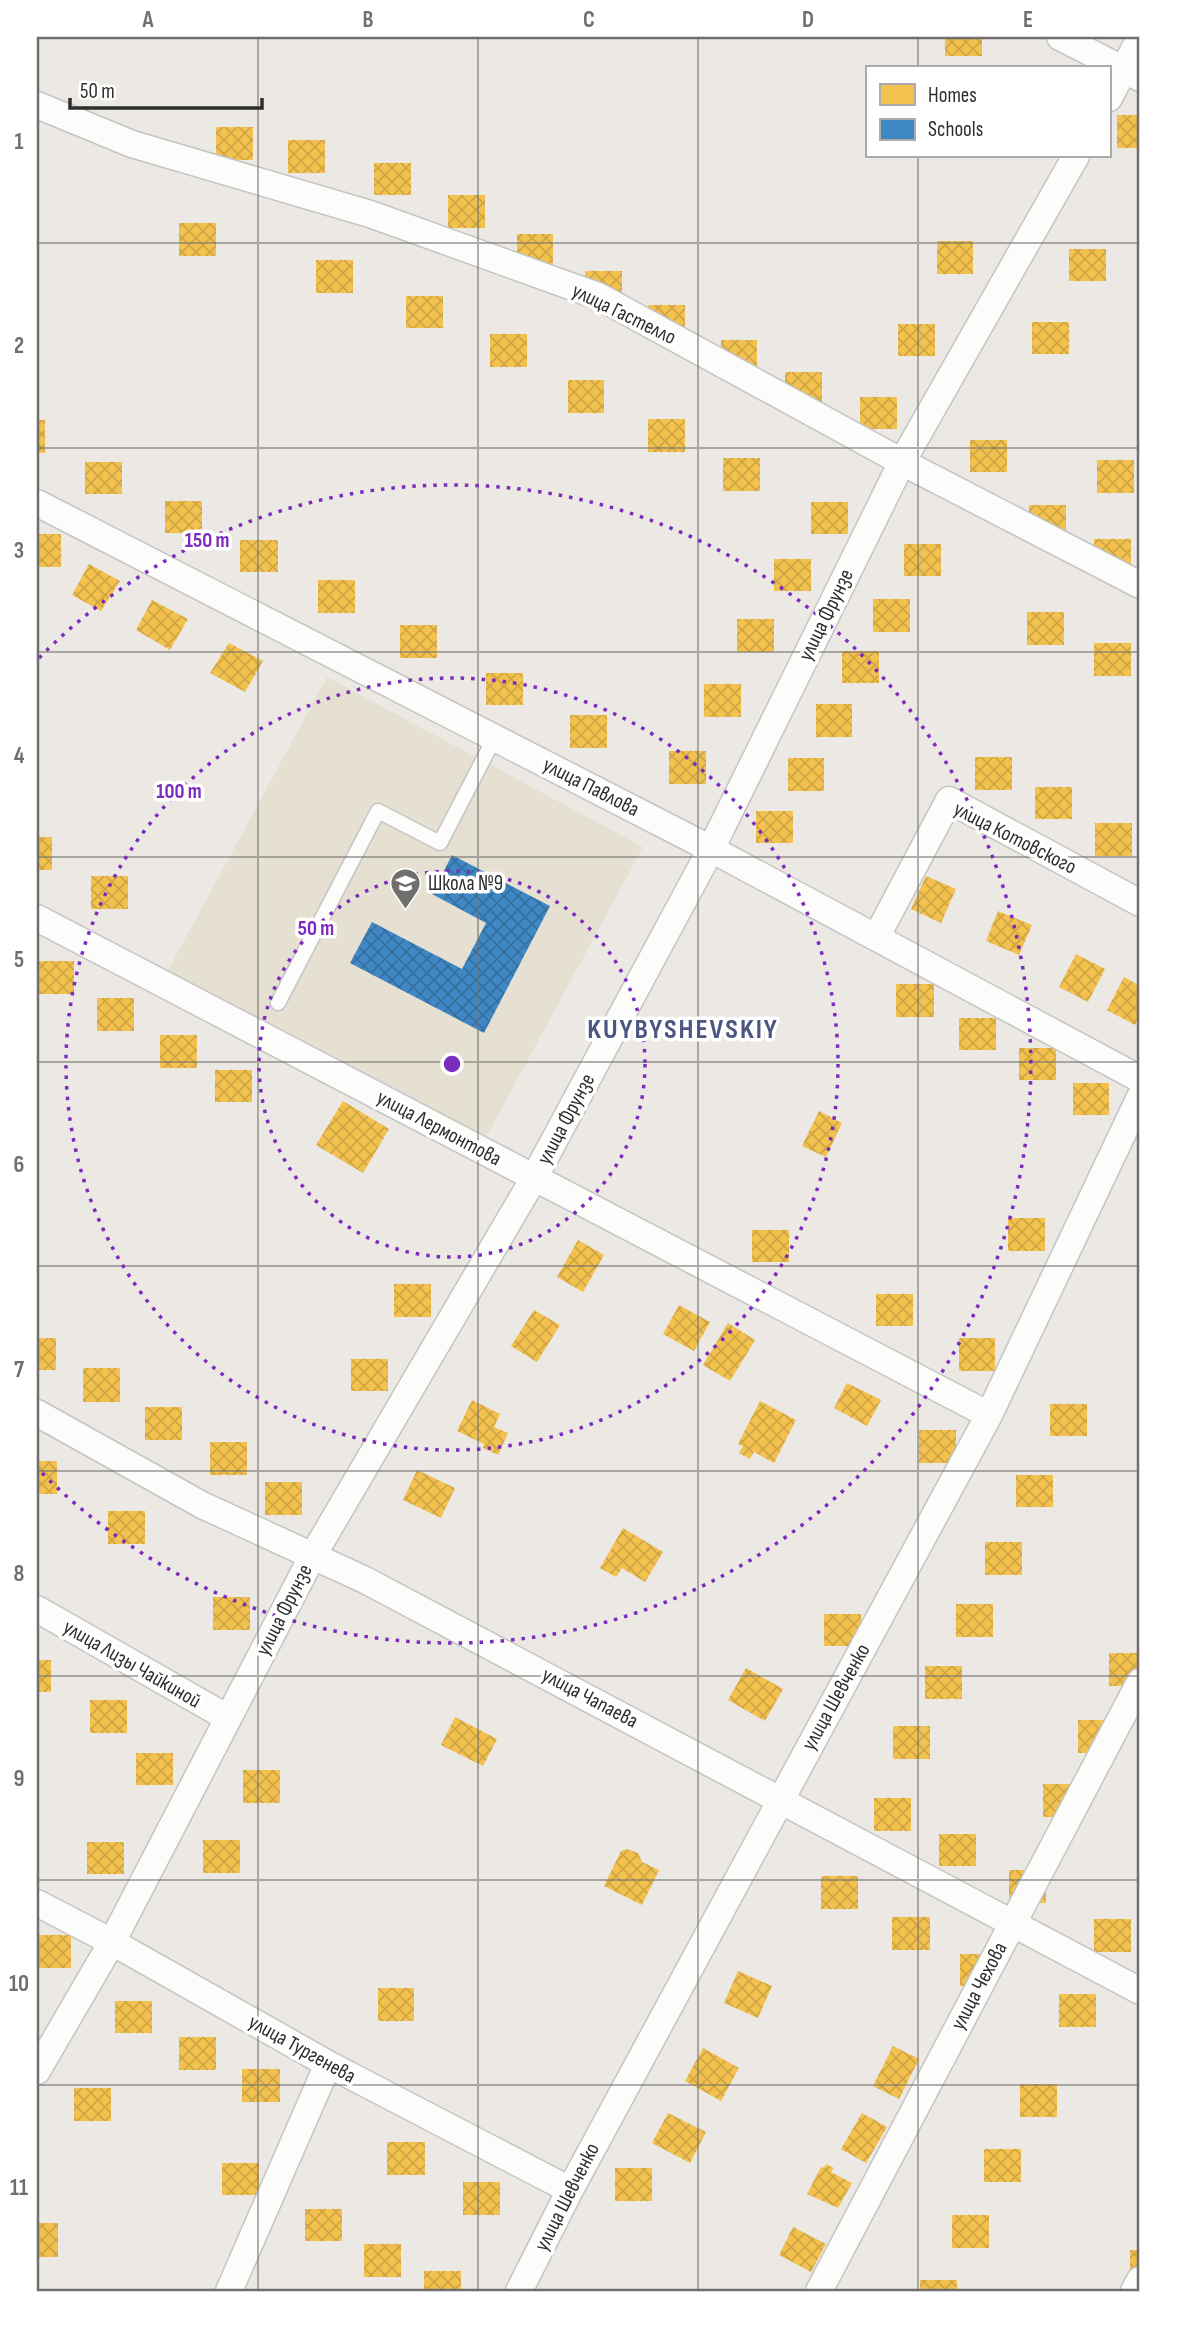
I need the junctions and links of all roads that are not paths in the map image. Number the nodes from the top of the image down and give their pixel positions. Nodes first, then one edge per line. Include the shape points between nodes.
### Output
1 (1060, 37) edge
2 (1140, 38) edge
3 (1132, 75) edge
4 (1110, 97) edge
5 (37, 105) edge
6 (1075, 158) edge
7 (902, 461) junction
8 (37, 503) edge
9 (1140, 585) edge
10 (495, 737) junction
11 (711, 849) junction
12 (1140, 903) edge
13 (37, 918) edge
14 (877, 936) junction
15 (278, 1003) dead end
16 (1140, 1079) edge
17 (1140, 1097) edge
18 (534, 1178) junction
19 (37, 1413) edge
20 (989, 1415) junction
21 (312, 1557) junction
22 (37, 1609) edge
23 (1140, 1682) edge
24 (228, 1718) junction
25 (780, 1798) junction
26 (37, 1903) edge
27 (1012, 1924) junction
28 (112, 1942) junction
29 (1140, 1991) edge
30 (328, 2064) junction
31 (37, 2071) edge
32 (570, 2190) junction
33 (1140, 2280) edge
34 (229, 2291) edge
35 (519, 2291) edge
36 (819, 2291) edge
37 (1134, 2291) edge

1 - 3 street
2 - 3 street
3 - 4 street
5 - 7 street, улица Гастелло via 132,144 370,214 598,296
6 - 7 street, улица Фрунзе
7 - 9 street, улица Гастелло
7 - 11 street, улица Фрунзе
8 - 10 street, улица Павлова
10 - 11 street, улица Павлова
10 - 15 lane via 440,843 378,811
11 - 14 street, улица Павлова
11 - 18 street, улица Фрунзе
12 - 14 street, улица Котовского via 949,800
13 - 18 street, улица Лермонтова
14 - 16 street, улица Павлова
17 - 20 street, улица Шевченко
18 - 20 street, улица Лермонтова
18 - 21 street, улица Фрунзе
19 - 21 street, улица Чапаева via 202,1505
20 - 25 street, улица Шевченко
21 - 24 street, улица Фрунзе
21 - 25 street, улица Чапаева via 378,1586
22 - 24 street, улица Лизы Чайкиной
23 - 27 street, улица Чехова
24 - 28 street, улица Фрунзе
25 - 27 street, улица Чапаева
25 - 32 street, улица Шевченко
26 - 28 street, улица Тургенева
27 - 29 street, улица Чапаева
27 - 36 street, улица Чехова
28 - 30 street, улица Тургенева
28 - 31 street, улица Фрунзе
30 - 32 street, улица Тургенева
30 - 34 street
32 - 35 street, улица Шевченко
33 - 37 street

